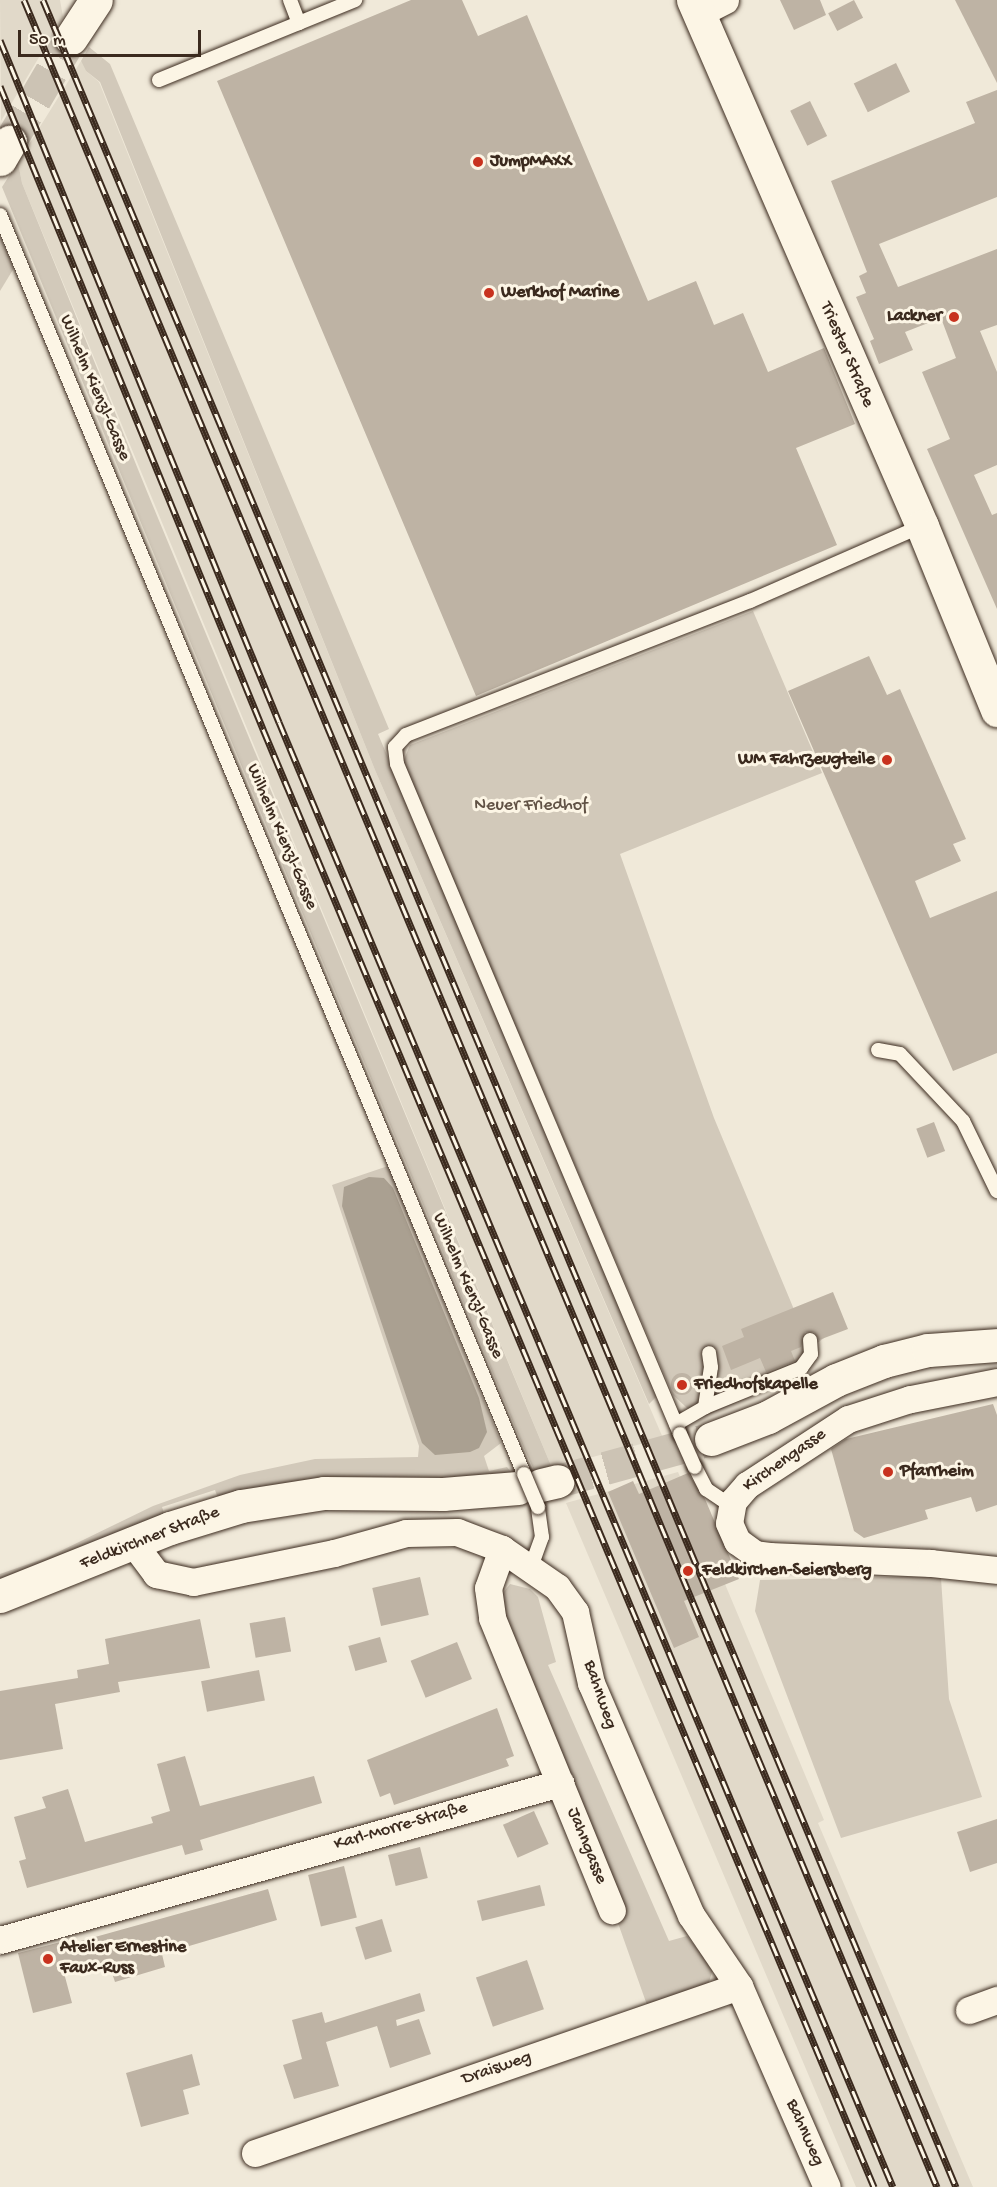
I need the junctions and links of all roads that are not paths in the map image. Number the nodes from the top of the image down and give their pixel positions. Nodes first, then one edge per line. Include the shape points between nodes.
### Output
1 (96, 0) edge
2 (290, 0) edge
3 (355, 0) edge
4 (706, 4) edge
5 (299, 23) junction
6 (71, 38) tunnel mouth
7 (159, 80) dead end
8 (0, 215) edge
9 (922, 526) junction
10 (997, 710) edge
11 (878, 1050) dead end
12 (997, 1191) edge
13 (810, 1340) dead end
14 (997, 1345) edge
15 (709, 1353) dead end
16 (997, 1382) edge
17 (705, 1407) junction
18 (689, 1432) junction
19 (536, 1487) junction
20 (731, 1506) junction
21 (133, 1543) junction
22 (502, 1549) junction
23 (531, 1567) junction
24 (997, 1570) edge
25 (0, 1596) edge
26 (560, 1783) junction
27 (612, 1910) dead end
28 (0, 1940) edge
29 (739, 1986) junction
30 (997, 2000) edge
31 (969, 2010) dead end
32 (255, 2153) dead end
33 (827, 2187) edge

1 - 6 street
2 - 5 lane
3 - 5 lane
4 - 9 street, Triester Straße
5 - 7 lane
8 - 19 lane, Wilhelm Kienzl-Gasse
9 - 10 street, Triester Straße
9 - 18 lane via 750,602 406,735 395,747 397,765
11 - 12 lane via 900,1054 963,1121
13 - 17 lane via 811,1354 801,1368
14 - 18 street via 928,1350 884,1361 836,1380 768,1417
15 - 17 lane via 711,1367
16 - 20 street, Kirchengasse via 910,1399 848,1419 747,1485
17 - 18 lane
18 - 20 lane, bridge via 695,1467 706,1489
19 - 21 street, Feldkirchner Straße via 465,1493 347,1492 294,1496 217,1512
19 - 23 lane, Wilhelm Kienzl-Gasse via 542,1537
20 - 24 street, Kirchengasse via 731,1533 755,1554
21 - 22 street, Bahnweg via 156,1574 178,1582 214,1579 406,1533 457,1532
21 - 25 street, Feldkirchner Straße
22 - 23 street, Bahnweg
22 - 26 street via 488,1588 492,1618
23 - 29 street, Bahnweg via 557,1587 575,1612 591,1683 691,1915
26 - 27 street, Jahngasse
26 - 28 street, Karl-Morre-Straße
29 - 32 street, Draisweg
29 - 33 street, Bahnweg
30 - 31 street

